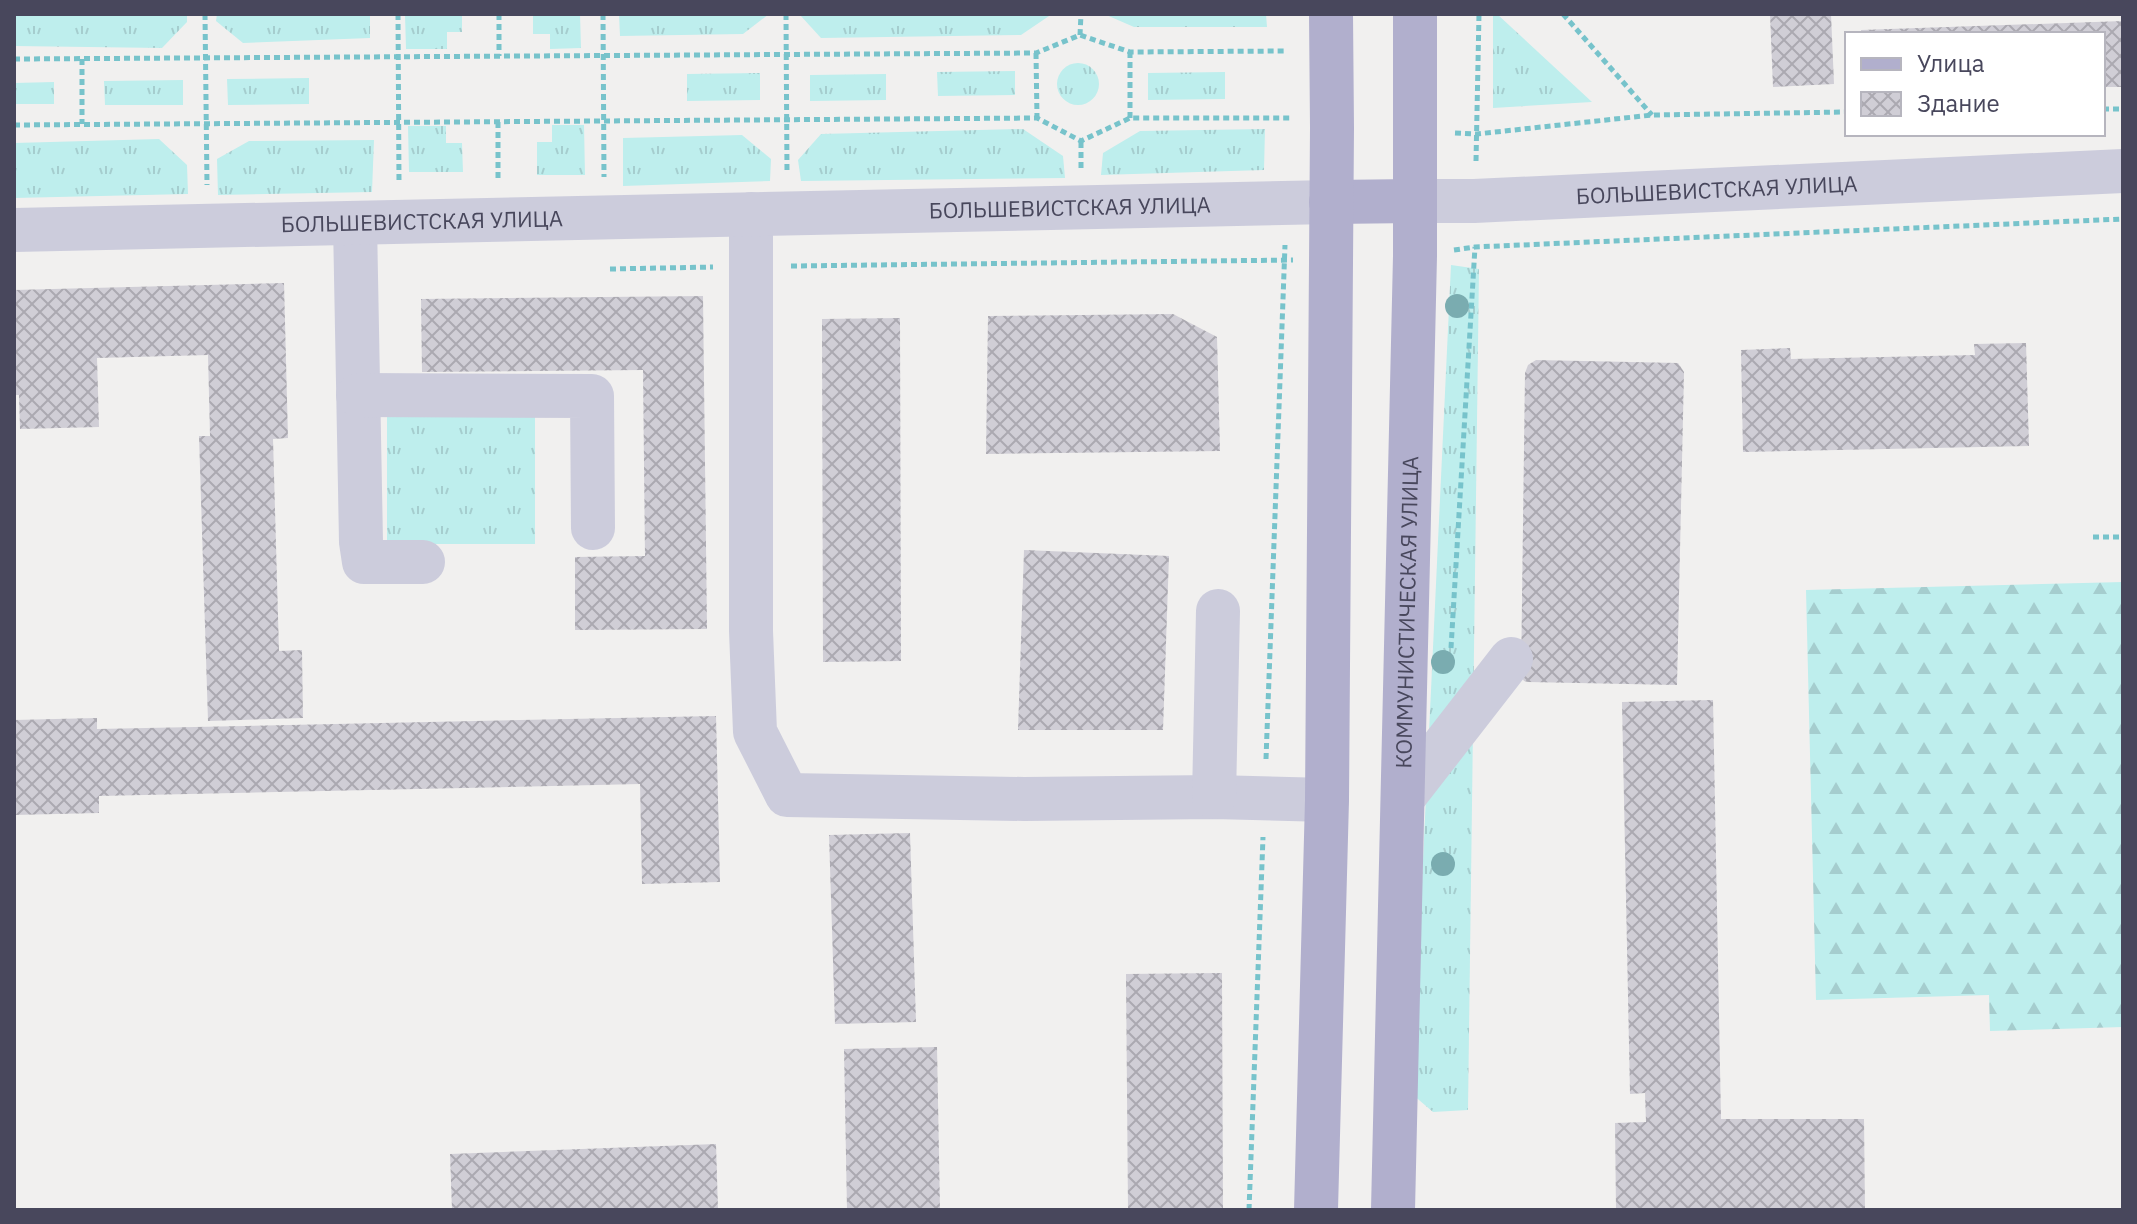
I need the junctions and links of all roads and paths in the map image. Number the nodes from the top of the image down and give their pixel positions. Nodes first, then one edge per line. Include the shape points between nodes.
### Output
1 (205, 14) edge
2 (398, 14) edge
3 (499, 14) edge
4 (603, 14) edge
5 (786, 14) edge
6 (1081, 14) edge
7 (1331, 14) edge
8 (1415, 14) edge
9 (1479, 14) edge
10 (1563, 14) edge
11 (1080, 35) junction
12 (1285, 51) dead end
13 (1130, 52) junction
14 (1036, 53) junction
15 (786, 54) junction
16 (603, 55) junction
17 (499, 56) junction
18 (398, 57) junction
19 (206, 58) junction
20 (14, 59) edge
21 (82, 59) junction
22 (1845, 112) edge
23 (1652, 115) junction
24 (1037, 118) junction
25 (1130, 118) junction
26 (787, 120) junction
27 (603, 121) junction
28 (498, 122) junction
29 (398, 123) junction
30 (82, 124) junction
31 (206, 124) junction
32 (14, 125) edge
33 (1332, 128) junction
34 (1417, 132) junction
35 (1477, 134) junction
36 (2123, 171) edge
37 (604, 184) dead end
38 (413, 185) dead end
39 (498, 185) dead end
40 (1415, 201) junction
41 (1474, 201) junction
42 (1331, 202) junction
43 (1287, 204) junction
44 (769, 214) junction
45 (355, 223) junction
46 (207, 226) junction
47 (14, 230) edge
48 (358, 395) junction
49 (593, 528) dead end
50 (2093, 537) dead end
51 (2123, 537) edge
52 (423, 562) dead end
53 (1218, 611) dead end
54 (1451, 650) dead end
55 (1511, 659) dead end
56 (1214, 797) junction
57 (1264, 797) junction
58 (1403, 798) junction
59 (1327, 800) junction
60 (1249, 1210) edge
61 (1316, 1210) edge
62 (1393, 1210) edge

1 - 19 path
2 - 18 path
3 - 17 path
4 - 16 path
5 - 15 path
6 - 11 path
7 - 33 main road
8 - 34 main road, КОММУНИСТИЧЕСКАЯ УЛИЦА
9 - 35 path
10 - 23 path
11 - 13 path
11 - 14 path
12 - 13 path
13 - 25 path
14 - 15 path
14 - 24 path
15 - 16 path
15 - 26 path
16 - 17 path
16 - 27 path
17 - 18 path
18 - 19 path
18 - 29 path
19 - 21 path
19 - 31 path
20 - 21 path
21 - 30 path
22 - 23 path
23 - 35 path
24 - 25 path via 1081,141
24 - 26 path
25 - 33 path via 1286,117
26 - 27 path
26 - 44 path
27 - 28 path
27 - 37 path
28 - 29 path
28 - 39 path
29 - 31 path
29 - 38 path via 399,185
30 - 31 path
30 - 32 path
31 - 46 path
33 - 42 main road
34 - 35 path
34 - 40 main road, КОММУНИСТИЧЕСКАЯ УЛИЦА
35 - 41 path
36 - 41 street, БОЛЬШЕВИСТСКАЯ УЛИЦА
40 - 41 street, БОЛЬШЕВИСТСКАЯ УЛИЦА
40 - 42 main road, БОЛЬШЕВИСТСКАЯ УЛИЦА
40 - 58 main road, КОММУНИСТИЧЕСКАЯ УЛИЦА
41 - 54 path via 1475,262
42 - 43 street, БОЛЬШЕВИСТСКАЯ УЛИЦА
42 - 59 main road
43 - 44 street, БОЛЬШЕВИСТСКАЯ УЛИЦА
43 - 57 path
44 - 45 street, БОЛЬШЕВИСТСКАЯ УЛИЦА
44 - 56 street via 751,631 755,732 787,795
45 - 46 street, БОЛЬШЕВИСТСКАЯ УЛИЦА
45 - 48 street
46 - 47 street, БОЛЬШЕВИСТСКАЯ УЛИЦА
48 - 49 street via 592,396
48 - 52 street via 364,562
50 - 51 path
53 - 56 street
55 - 58 street
56 - 57 street
57 - 59 street
57 - 60 path
58 - 62 main road, КОММУНИСТИЧЕСКАЯ УЛИЦА
59 - 61 main road

